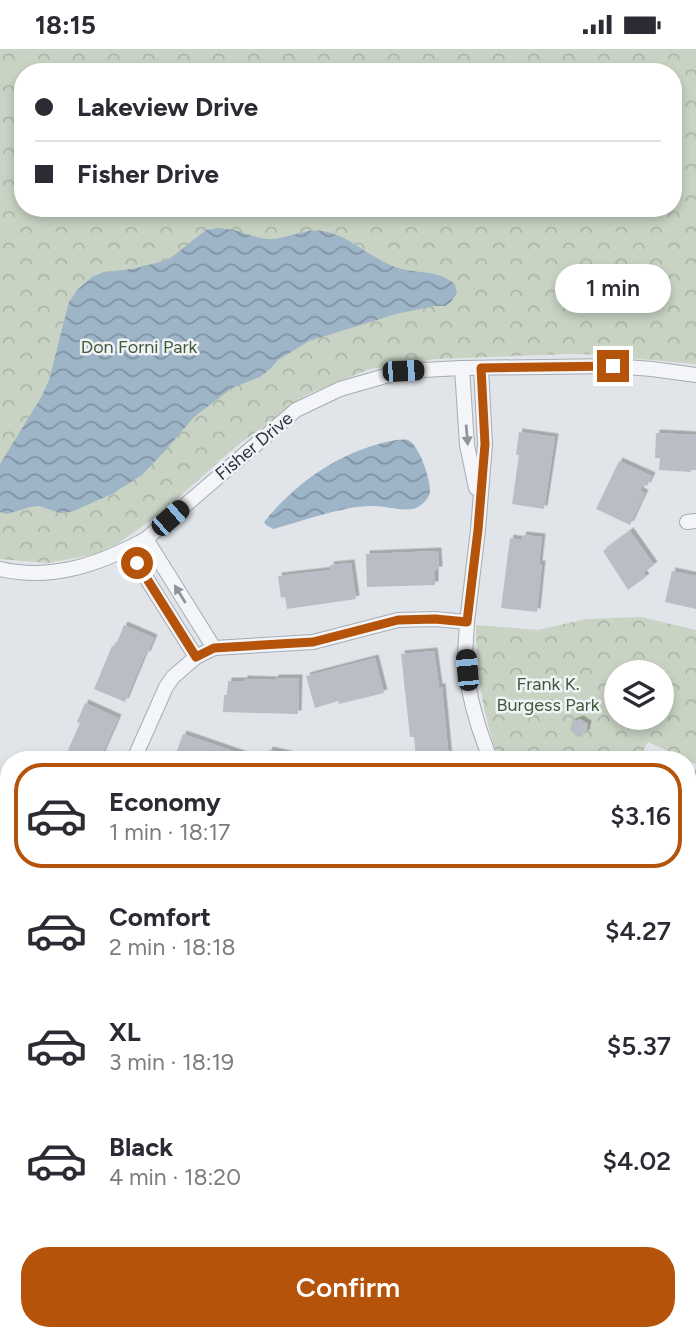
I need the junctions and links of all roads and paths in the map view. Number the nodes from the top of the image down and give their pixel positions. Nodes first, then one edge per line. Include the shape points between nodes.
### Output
1 (462, 368) junction
2 (481, 368) junction
3 (696, 375) edge
4 (479, 501) junction
5 (146, 539) junction
6 (128, 549) junction
7 (0, 569) edge
8 (467, 622) junction
9 (214, 648) junction
10 (196, 657) junction
11 (138, 751) edge
12 (487, 751) edge

1 - 2 street, Fisher Drive
1 -> 4 street via 467,445
1 - 5 street, Fisher Drive via 403,371 340,390 296,410
2 - 3 street, Fisher Drive via 613,366
2 - 4 street via 485,444
4 - 8 street
5 - 6 street, Fisher Drive
9 -> 5 street
6 - 7 street, Fisher Drive via 95,564 56,573
6 - 10 street
8 - 9 street via 398,620 313,642
8 - 12 street via 468,685
9 - 10 street
10 - 11 street via 166,687

